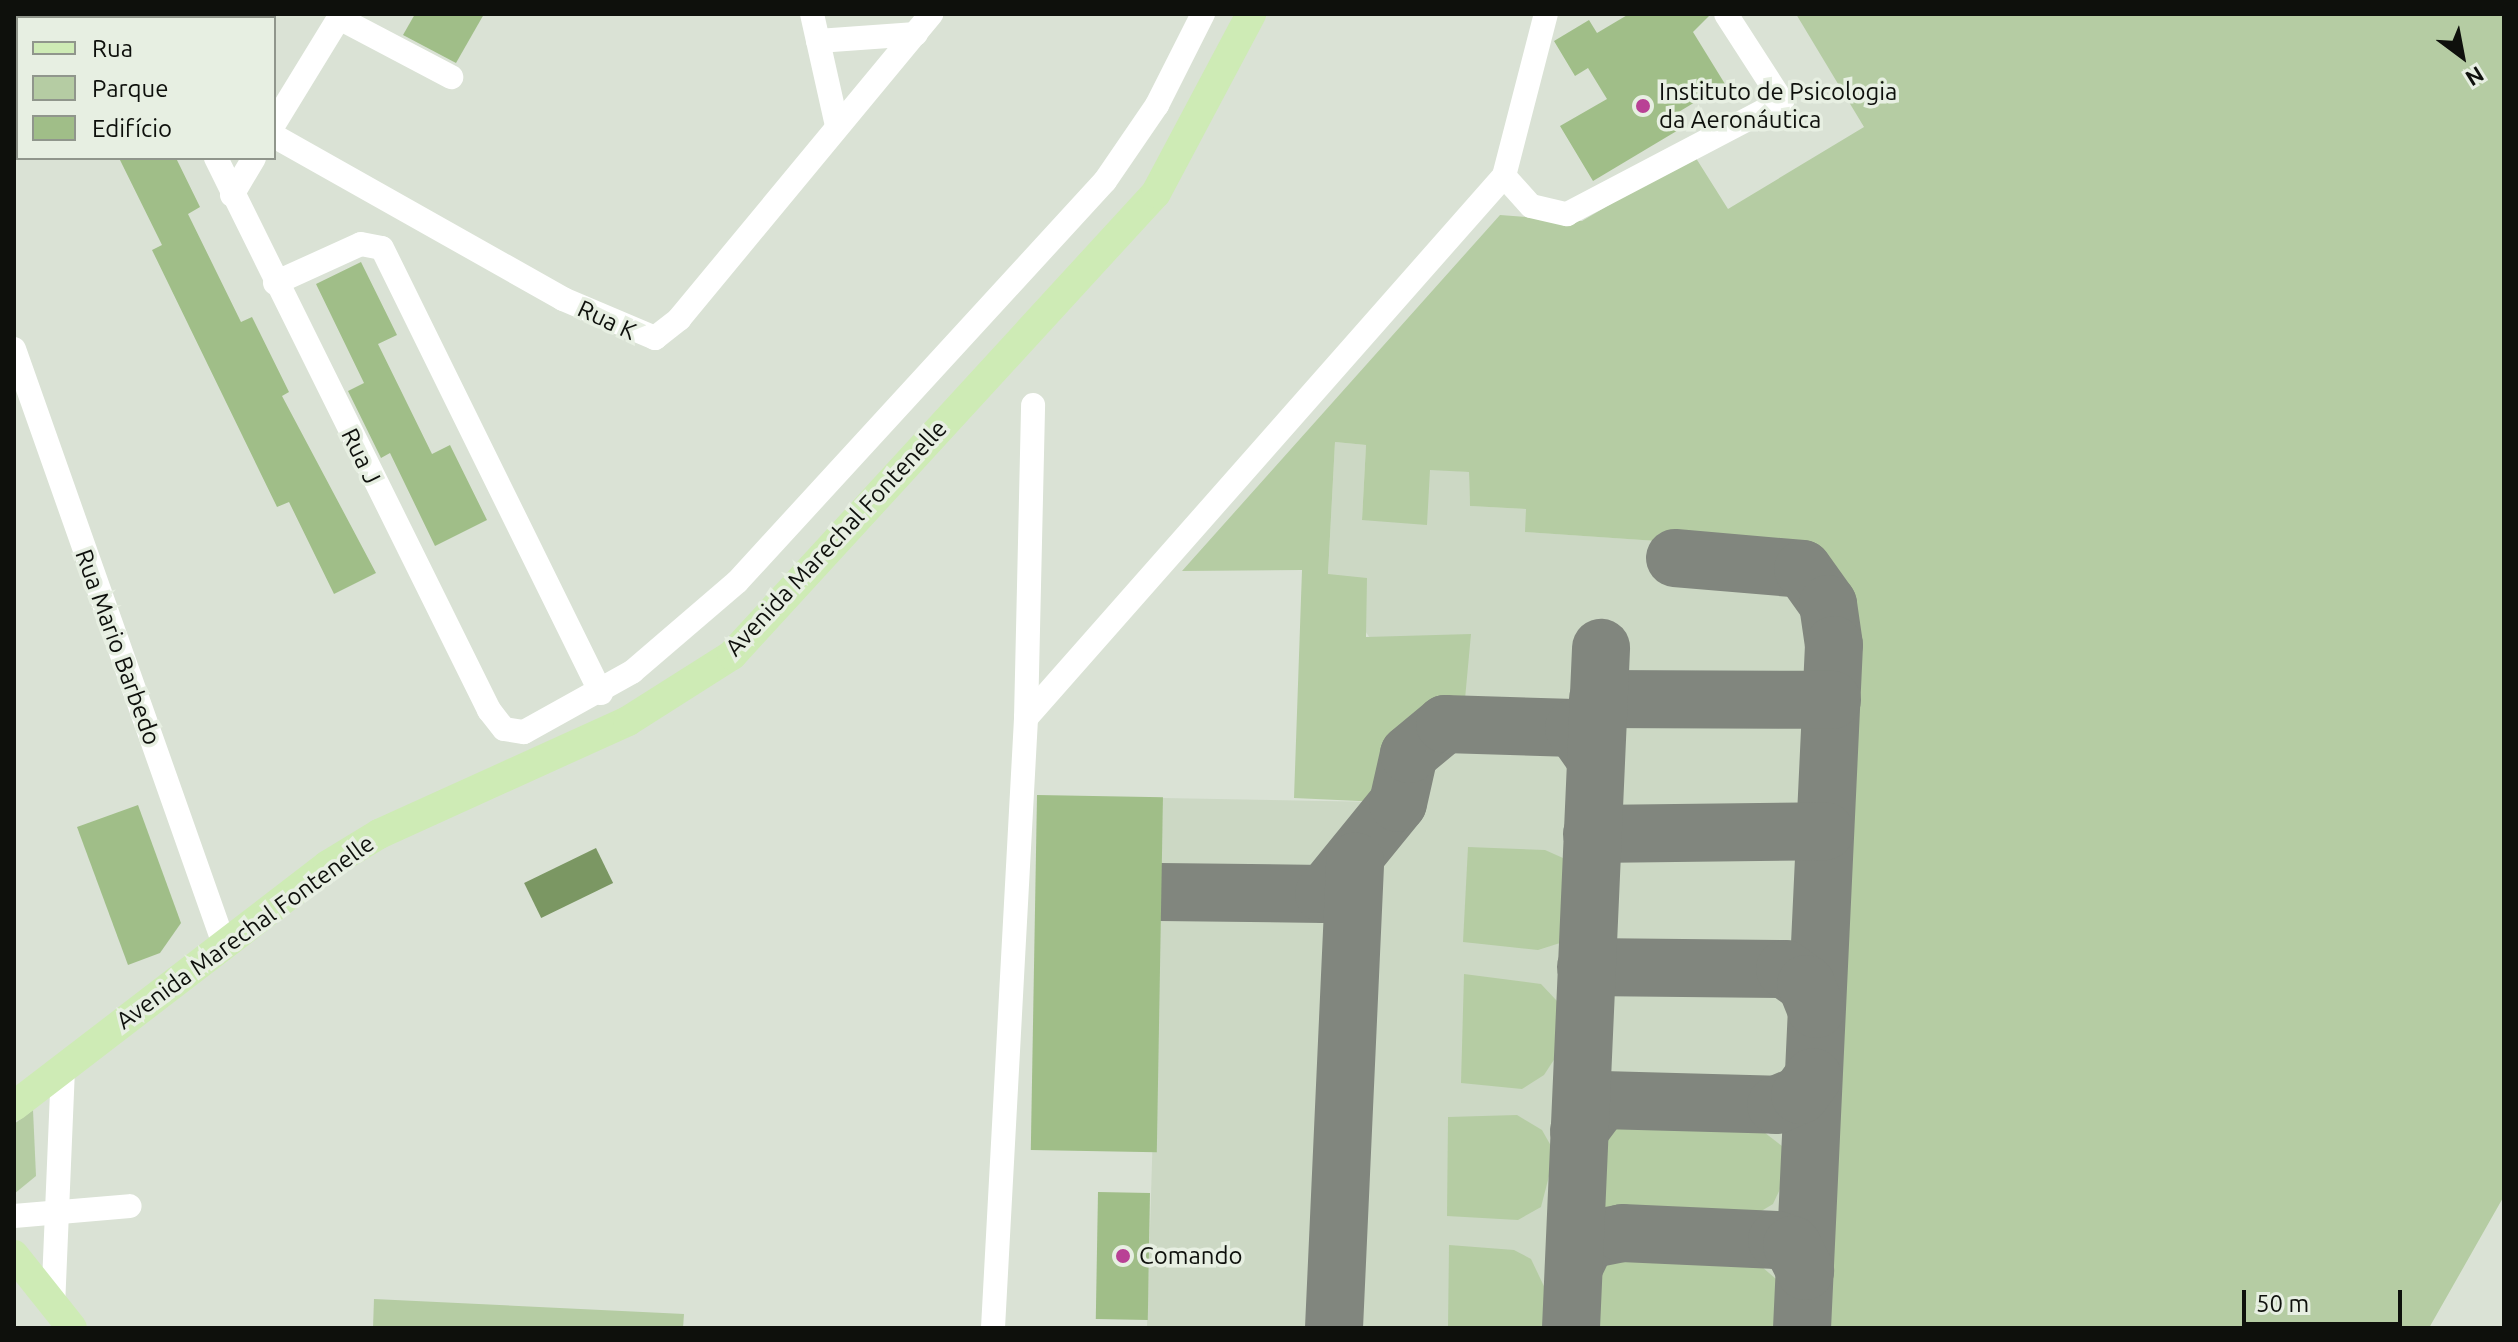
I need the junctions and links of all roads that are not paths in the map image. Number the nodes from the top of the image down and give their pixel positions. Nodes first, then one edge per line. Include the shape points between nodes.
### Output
1 (812, 14) edge
2 (931, 14) edge
3 (1203, 14) edge
4 (1251, 14) edge
5 (1546, 14) edge
6 (1726, 14) edge
7 (339, 15) edge
8 (916, 34) junction
9 (818, 41) junction
10 (451, 77) dead end
11 (276, 121) edge
12 (837, 126) junction
13 (276, 137) edge
14 (217, 160) edge
15 (253, 160) edge
16 (1504, 176) junction
17 (232, 195) junction
18 (275, 283) junction
19 (14, 349) edge
20 (1033, 405) dead end
21 (601, 693) junction
22 (1026, 718) junction
23 (224, 944) junction
24 (63, 1066) junction
25 (16, 1103) edge
26 (130, 1206) dead end
27 (51, 1214) junction
28 (14, 1216) edge
29 (14, 1255) edge
30 (63, 1318) edge
31 (993, 1328) edge

1 - 9 street
2 - 8 street, Rua K
3 - 21 street via 1135,140 1077,213 737,582 666,648
4 - 23 main road, Avenida Marechal Fontenelle via 1156,193 732,655 628,721 379,834
5 - 16 street
6 - 16 street via 1782,101 1567,214 1531,206
7 - 10 street
7 - 11 street
8 - 9 street
8 - 12 street, Rua K
9 - 12 street
12 - 13 street, Rua K via 679,319 655,338 563,299
14 - 17 street, Rua J
15 - 17 street
16 - 22 street
17 - 18 street, Rua J
18 - 21 street, Rua J via 489,710 504,729 524,732
18 - 21 street via 361,244 382,248
19 - 23 street, Rua Mario Barbedo
20 - 22 street
22 - 31 street
23 - 24 main road, Avenida Marechal Fontenelle
24 - 25 main road, Avenida Marechal Fontenelle
24 - 27 street
26 - 27 street
27 - 28 street
27 - 30 street
29 - 30 main road

